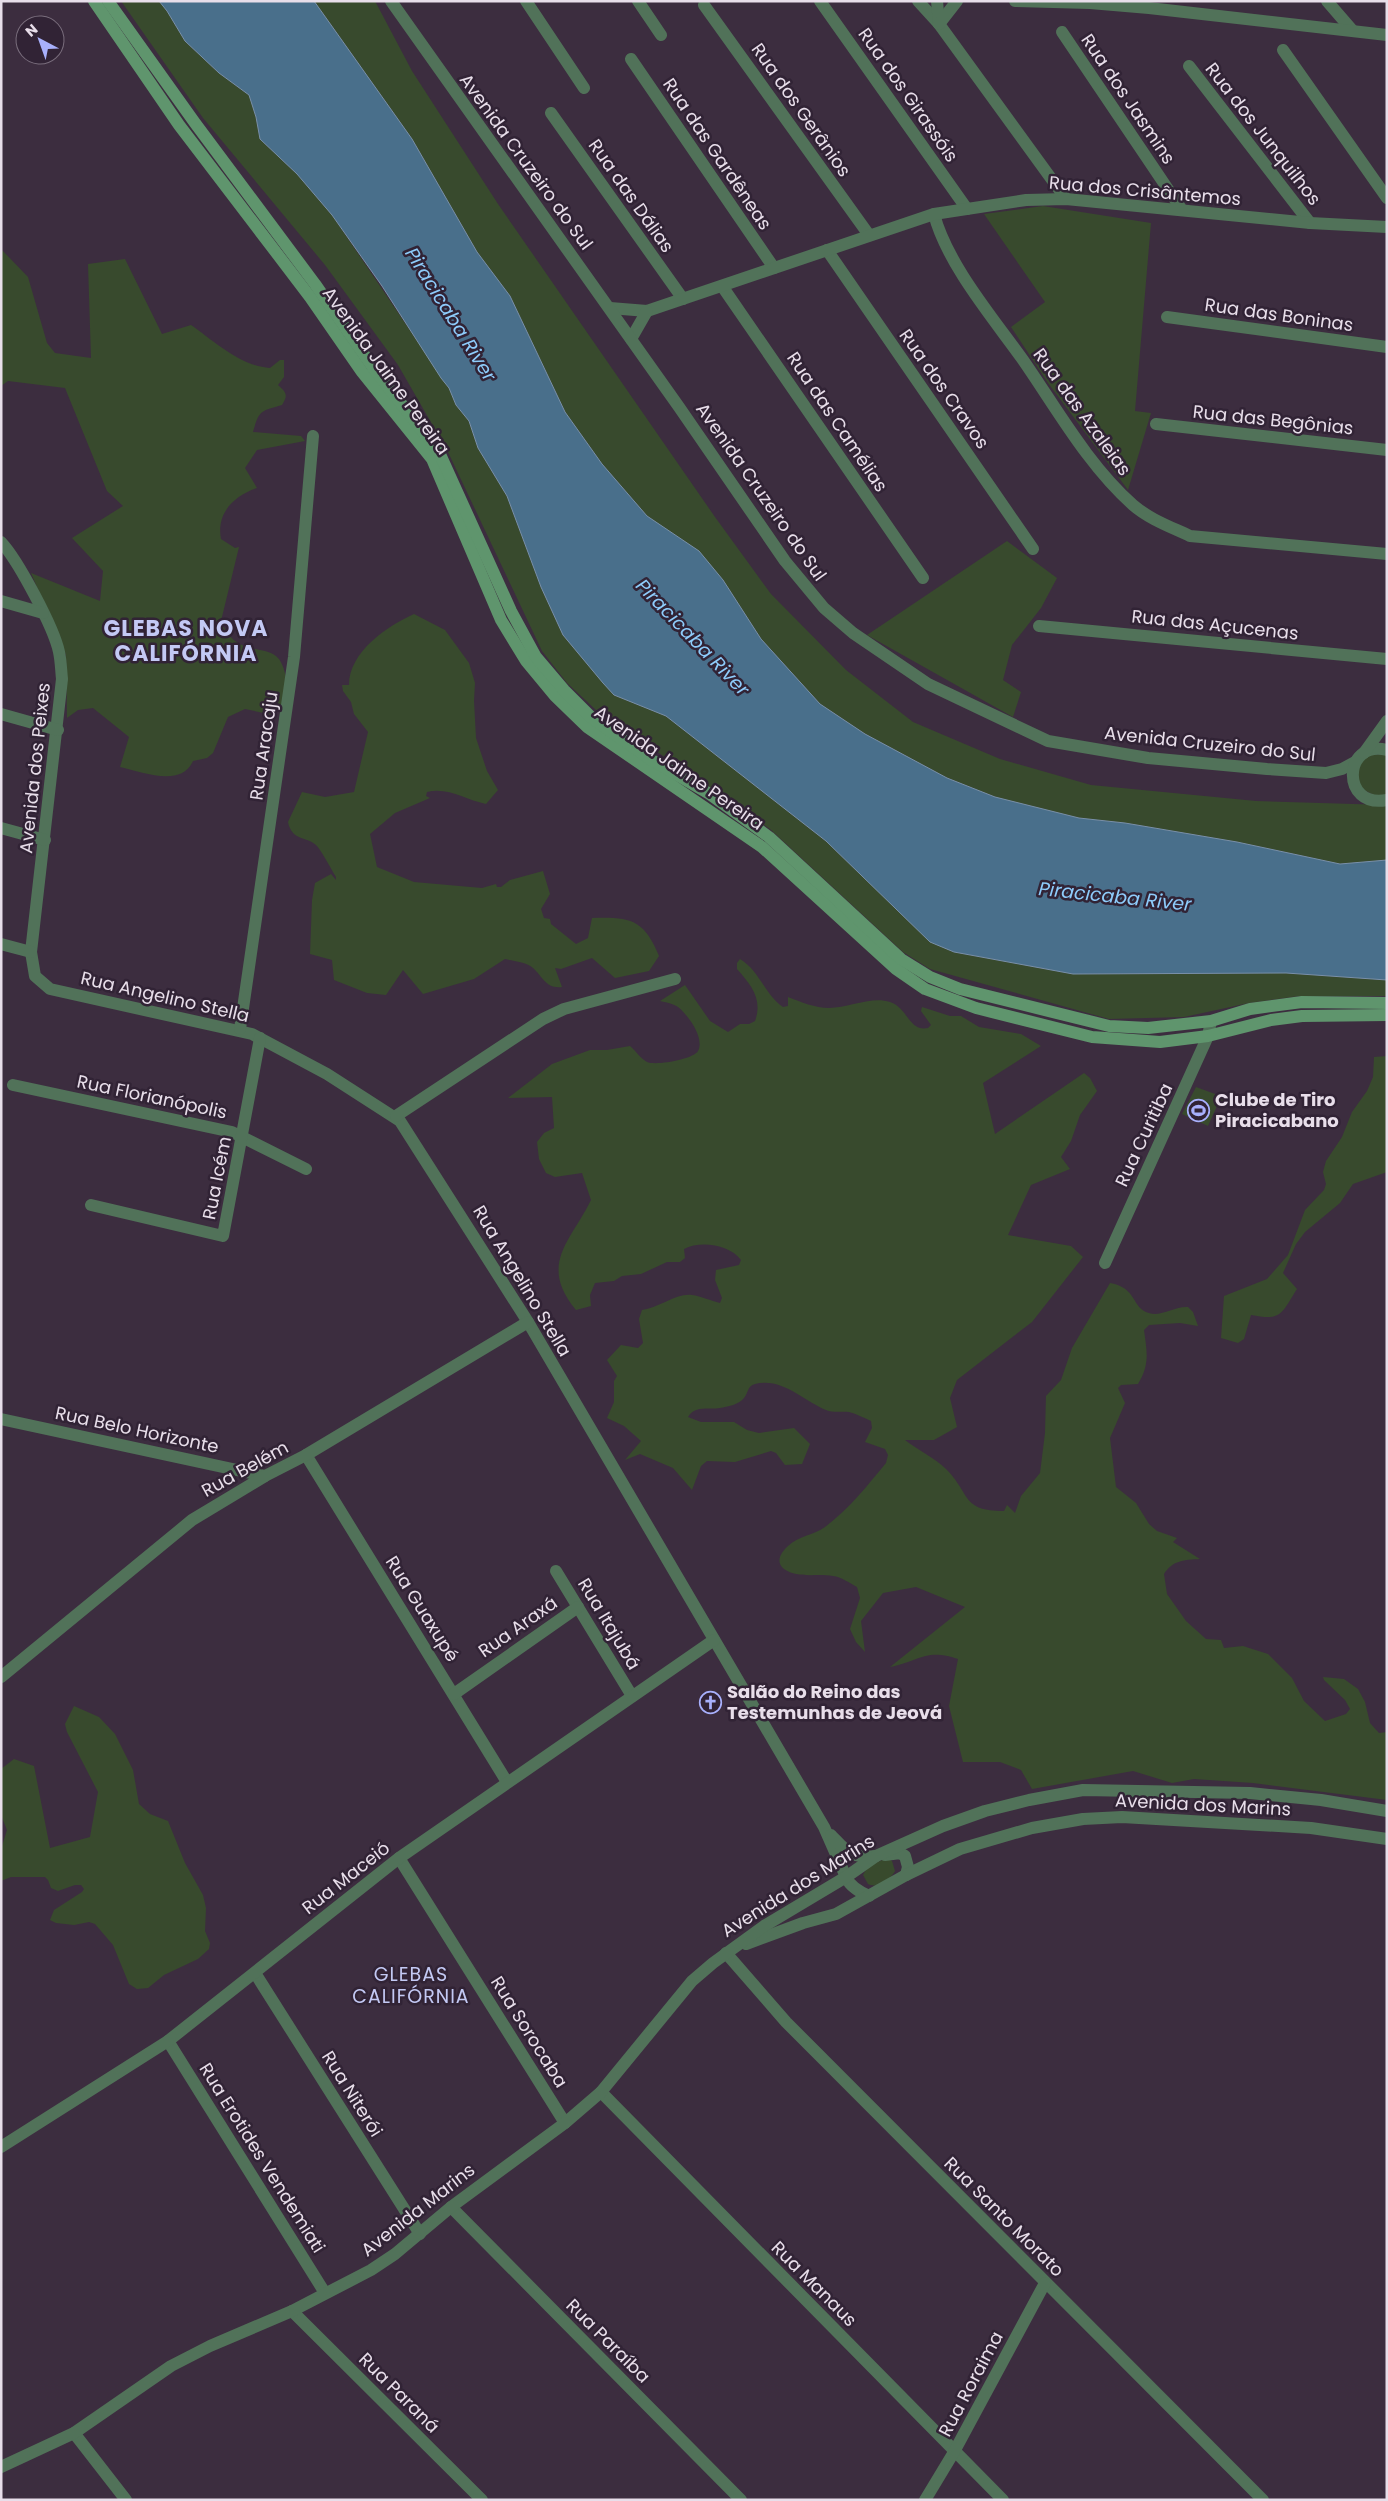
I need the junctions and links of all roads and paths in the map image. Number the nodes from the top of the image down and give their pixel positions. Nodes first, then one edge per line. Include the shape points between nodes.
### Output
1 (94, 1) edge
2 (108, 1) edge
3 (391, 1) edge
4 (526, 1) edge
5 (638, 1) edge
6 (820, 1) edge
7 (918, 1) edge
8 (937, 1) edge
9 (957, 1) edge
10 (1015, 1) edge
11 (1327, 1) edge
12 (704, 5) dead end
13 (939, 24) junction
14 (1352, 30) junction
15 (1062, 32) dead end
16 (661, 35) dead end
17 (1387, 35) edge
18 (1283, 50) dead end
19 (631, 59) dead end
20 (1189, 66) dead end
21 (584, 88) dead end
22 (550, 113) dead end
23 (1387, 198) edge
24 (1066, 199) junction
25 (966, 209) junction
26 (1182, 210) junction
27 (934, 214) junction
28 (1310, 223) junction
29 (1387, 227) edge
30 (869, 236) junction
31 (827, 250) junction
32 (774, 268) junction
33 (722, 286) junction
34 (683, 299) junction
35 (610, 308) junction
36 (647, 311) junction
37 (1167, 318) dead end
38 (631, 339) junction
39 (1387, 347) edge
40 (1156, 424) dead end
41 (313, 436) dead end
42 (1387, 450) edge
43 (1, 542) edge
44 (1033, 549) dead end
45 (1387, 554) edge
46 (923, 578) dead end
47 (1, 601) edge
48 (43, 613) junction
49 (1039, 626) dead end
50 (1387, 659) edge
51 (1, 714) edge
52 (1387, 721) edge
53 (58, 730) junction
54 (1387, 750) edge
55 (1360, 758) junction
56 (1326, 773) junction
57 (1356, 789) junction
58 (1387, 800) edge
59 (1, 828) edge
60 (45, 840) junction
61 (1, 944) edge
62 (32, 952) junction
63 (675, 979) dead end
64 (1387, 1002) edge
65 (1387, 1015) edge
66 (1212, 1021) junction
67 (240, 1029) junction
68 (1208, 1036) junction
69 (260, 1038) junction
70 (13, 1085) dead end
71 (396, 1116) junction
72 (242, 1138) junction
73 (306, 1169) dead end
74 (91, 1205) dead end
75 (1105, 1263) dead end
76 (528, 1322) junction
77 (1, 1419) edge
78 (306, 1455) junction
79 (265, 1476) junction
80 (556, 1571) dead end
81 (578, 1606) junction
82 (714, 1640) junction
83 (1, 1677) edge
84 (454, 1694) junction
85 (632, 1696) junction
86 (507, 1782) junction
87 (1387, 1812) edge
88 (824, 1827) junction
89 (1387, 1839) edge
90 (876, 1856) junction
91 (399, 1858) junction
92 (906, 1875) junction
93 (846, 1877) junction
94 (869, 1896) junction
95 (726, 1953) junction
96 (254, 1973) junction
97 (168, 2041) junction
98 (601, 2092) junction
99 (565, 2123) junction
100 (1, 2147) edge
101 (451, 2207) junction
102 (420, 2234) junction
103 (1045, 2283) junction
104 (326, 2293) junction
105 (292, 2311) junction
106 (74, 2433) junction
107 (954, 2452) junction
108 (1, 2468) edge
109 (126, 2500) edge
110 (482, 2500) edge
111 (741, 2500) edge
112 (925, 2500) edge
113 (1003, 2500) edge
114 (1263, 2500) edge

1 - 68 main road, Avenida Jaime Pereira via 179,125 310,297 362,372 432,459 501,620 526,661 587,727 762,847 896,969 925,989 976,1008 1092,1037 1160,1042
2 - 66 main road, Avenida Jaime Pereira via 374,369 439,452 511,611 536,657 592,718 769,837 901,959 930,977 982,995 1109,1026 1148,1028
3 - 35 street, Avenida Cruzeiro do Sul
4 - 21 street
5 - 16 street
6 - 25 street, Rua dos Girassóis
7 - 13 street
8 - 13 street
9 - 13 street
10 - 14 street via 1119,5
11 - 14 street
12 - 30 street, Rua dos Gerânios
13 - 24 street
14 - 17 street
15 - 26 street, Rua dos Jasmins
18 - 23 street
19 - 32 street, Rua das Gardêneas
20 - 28 street, Rua dos Junquilhos
22 - 34 street, Rua das Dálias
24 - 25 street, Rua dos Crisântemos via 1026,200
24 - 26 street, Rua dos Crisântemos
25 - 27 street, Rua dos Crisântemos
26 - 28 street, Rua dos Crisântemos
27 - 30 street, Rua dos Crisântemos
27 - 45 street, Rua das Azaleias via 944,245 977,295 1102,474 1134,507 1190,536
28 - 29 street, Rua dos Crisântemos
30 - 31 street, Rua dos Crisântemos
31 - 32 street, Rua dos Crisântemos
31 - 44 street, Rua dos Cravos
32 - 33 street, Rua dos Crisântemos
33 - 34 street, Rua dos Crisântemos
33 - 46 street, Rua das Camélias
34 - 36 street, Rua dos Crisântemos
35 - 36 street, Rua dos Crisântemos
35 - 38 street, Avenida Cruzeiro do Sul
36 - 38 street
37 - 39 street, Rua das Boninas
38 - 56 street, Avenida Cruzeiro do Sul via 785,561 824,608 853,633 928,684 1048,741 1148,758
40 - 42 street, Rua das Begônias
41 - 67 street, Rua Aracaju via 294,657
43 - 48 street, Avenida dos Peixes via 14,559
47 - 48 street
48 - 53 street, Avenida dos Peixes via 59,651 62,679
49 - 50 street, Rua das Açucenas
51 - 53 street
52 - 55 street
53 - 60 street, Avenida dos Peixes
54 - 55 street, Avenida Cruzeiro do Sul via 1372,749
55 - 56 street, Avenida Cruzeiro do Sul via 1342,769
55 - 57 street via 1352,776
56 - 57 street, Avenida Cruzeiro do Sul
57 - 58 street, Avenida Cruzeiro do Sul via 1370,800
59 - 60 street
60 - 62 street, Avenida dos Peixes
61 - 62 street
62 - 67 street, Rua Angelino Stella via 35,976 50,989
63 - 71 street via 550,1015
64 - 66 main road, Avenida Jaime Pereira via 1302,1002 1250,1009
65 - 68 main road, Avenida Jaime Pereira via 1302,1016
66 - 68 street, Rua Curitiba
67 - 69 street, Rua Angelino Stella
68 - 75 street, Rua Curitiba
69 - 71 street, Rua Angelino Stella
69 - 72 street, Rua Icém
70 - 72 street, Rua Florianópolis via 232,1132
71 - 76 street, Rua Angelino Stella via 408,1130
72 - 73 street, Rua Florianópolis
72 - 74 street, Rua Icém via 224,1236
76 - 78 street, Rua Belém
76 - 82 street, Rua Angelino Stella
77 - 79 street, Rua Belo Horizonte
78 - 79 street, Rua Belém
78 - 84 street, Rua Guaxupé
79 - 83 street, Rua Belém via 192,1520
80 - 81 street, Rua Itajubá
81 - 84 street, Rua Araxá
81 - 85 street, Rua Itajubá
82 - 85 street, Rua Maceió
82 - 88 street, Rua Angelino Stella
84 - 86 street, Rua Guaxupé
85 - 86 street, Rua Maceió
86 - 91 street, Rua Maceió
87 - 90 street, Avenida dos Marins via 1321,1800 1250,1793 1083,1790 985,1811
88 - 90 street via 847,1853 857,1857
88 - 93 street
89 - 92 street, Avenida dos Marins via 1311,1828 1122,1817 1083,1819 1032,1828 960,1849
90 - 92 street via 900,1853 905,1856
90 - 93 street, Avenida dos Marins
91 - 96 street, Rua Maceió
91 - 99 street, Rua Sorocaba
92 - 94 street, Avenida dos Marins
93 - 94 street via 856,1890
93 - 95 street, Avenida dos Marins via 803,1901
94 - 95 street, Avenida dos Marins via 836,1914 803,1923
95 - 98 street, Avenida Marins via 692,1981
95 - 103 street, Rua Santo Morato via 786,2022
96 - 97 street, Rua Maceió
96 - 102 street, Rua Niterói
97 - 100 street, Rua Maceió
97 - 104 street, Rua Erotides Vendemiati
98 - 99 street, Avenida Marins
98 - 107 street, Rua Manaus
99 - 101 street, Avenida Marins
101 - 102 street, Avenida Marins
101 - 111 street, Rua Paraíba
102 - 104 street, Avenida Marins via 371,2270
103 - 107 street, Rua Roraima
103 - 114 street, Rua Santo Morato
104 - 105 street, Avenida Marins
105 - 106 street, Avenida Marins via 171,2366
105 - 110 street, Rua Paraná
106 - 108 street, Avenida Marins
106 - 109 street
107 - 112 street, Rua Roraima
107 - 113 street, Rua Manaus

